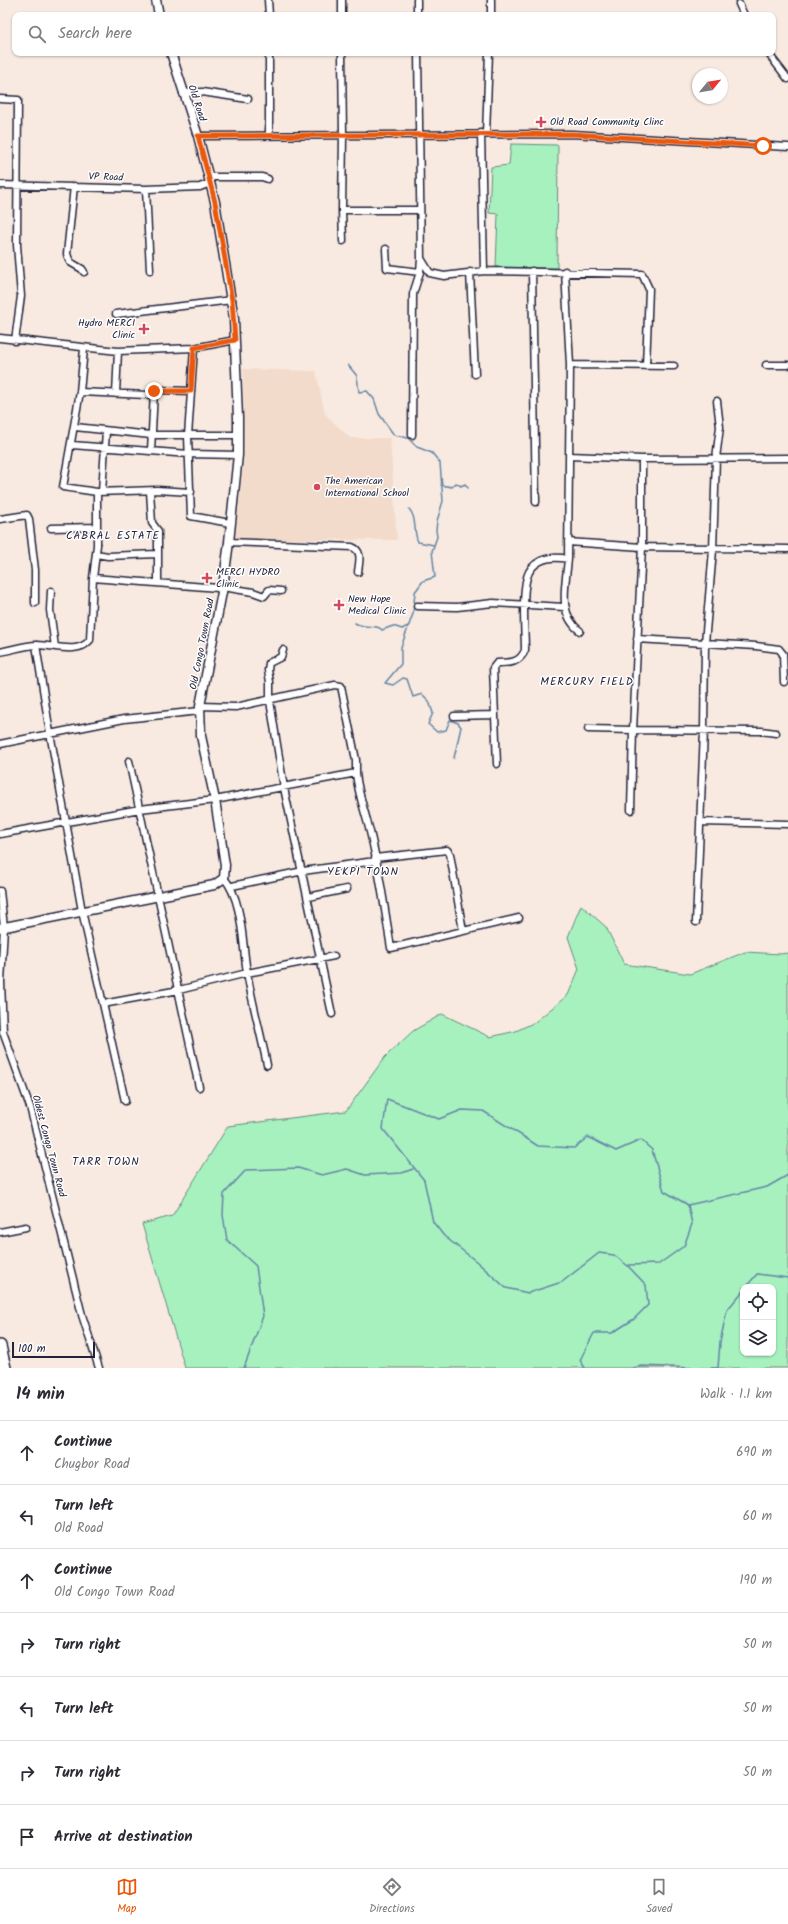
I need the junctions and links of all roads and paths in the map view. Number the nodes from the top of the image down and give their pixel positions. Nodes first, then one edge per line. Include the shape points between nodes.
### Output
1 (156, 0) edge
2 (268, 0) edge
3 (342, 0) edge
4 (417, 0) edge
5 (491, 0) edge
6 (739, 4) dead end
7 (158, 12) edge
8 (269, 12) edge
9 (342, 12) edge
10 (417, 12) edge
11 (491, 12) edge
12 (743, 12) edge
13 (172, 56) edge
14 (269, 56) edge
15 (342, 56) edge
16 (418, 56) edge
17 (489, 56) edge
18 (770, 56) edge
19 (788, 79) edge
20 (184, 93) junction
21 (0, 99) edge
22 (248, 99) dead end
23 (484, 134) junction
24 (269, 135) junction
25 (343, 135) junction
26 (419, 135) junction
27 (198, 136) junction
28 (788, 147) edge
29 (268, 179) dead end
30 (210, 180) junction
31 (0, 185) edge
32 (18, 185) junction
33 (74, 186) junction
34 (146, 189) junction
35 (342, 210) junction
36 (419, 210) junction
37 (343, 241) dead end
38 (386, 249) dead end
39 (421, 259) junction
40 (150, 270) dead end
41 (484, 271) junction
42 (532, 271) junction
43 (565, 271) junction
44 (84, 272) dead end
45 (420, 272) junction
46 (470, 272) junction
47 (232, 300) junction
48 (116, 314) dead end
49 (0, 338) edge
50 (235, 340) junction
51 (15, 341) junction
52 (194, 348) junction
53 (84, 349) junction
54 (118, 351) junction
55 (570, 365) junction
56 (766, 365) dead end
57 (788, 365) edge
58 (646, 366) junction
59 (674, 366) dead end
60 (475, 374) dead end
61 (154, 391) junction
62 (191, 391) junction
63 (80, 392) junction
64 (116, 394) junction
65 (717, 401) dead end
66 (75, 427) junction
67 (106, 431) junction
68 (151, 434) junction
69 (238, 435) junction
70 (412, 435) dead end
71 (188, 436) junction
72 (72, 445) junction
73 (105, 448) junction
74 (151, 451) junction
75 (189, 454) junction
76 (238, 455) junction
77 (570, 456) junction
78 (716, 458) junction
79 (788, 458) edge
80 (642, 459) junction
81 (150, 491) junction
82 (99, 492) junction
83 (191, 492) junction
84 (536, 502) dead end
85 (0, 519) edge
86 (230, 522) junction
87 (96, 527) junction
88 (51, 528) dead end
89 (229, 542) junction
90 (568, 542) junction
91 (642, 547) junction
92 (714, 550) junction
93 (788, 550) edge
94 (96, 554) junction
95 (157, 554) junction
96 (568, 559) junction
97 (358, 572) dead end
98 (93, 578) junction
99 (158, 583) junction
100 (222, 589) junction
101 (51, 591) dead end
102 (280, 591) dead end
103 (35, 603) dead end
104 (525, 605) junction
105 (417, 606) dead end
106 (564, 607) junction
107 (580, 631) dead end
108 (638, 640) junction
109 (705, 643) junction
110 (36, 645) junction
111 (55, 647) junction
112 (283, 650) dead end
113 (0, 652) edge
114 (784, 682) dead end
115 (270, 701) junction
116 (200, 708) junction
117 (494, 715) junction
118 (454, 716) dead end
119 (588, 729) dead end
120 (633, 730) junction
121 (704, 731) junction
122 (50, 733) junction
123 (776, 733) dead end
124 (0, 744) edge
125 (129, 761) dead end
126 (497, 764) dead end
127 (356, 773) junction
128 (284, 788) junction
129 (215, 800) junction
130 (140, 809) junction
131 (631, 810) dead end
132 (700, 822) junction
133 (67, 823) junction
134 (788, 824) edge
135 (0, 834) edge
136 (375, 859) junction
137 (303, 871) junction
138 (224, 878) junction
139 (232, 886) junction
140 (347, 889) dead end
141 (0, 891) edge
142 (157, 897) junction
143 (308, 897) junction
144 (82, 911) junction
145 (519, 918) dead end
146 (696, 922) dead end
147 (2, 927) edge
148 (463, 931) junction
149 (334, 956) dead end
150 (320, 959) junction
151 (247, 973) junction
152 (179, 990) junction
153 (103, 1004) junction
154 (332, 1014) dead end
155 (267, 1065) dead end
156 (199, 1088) dead end
157 (125, 1101) dead end
158 (26, 1227) dead end
159 (0, 1232) edge
160 (0, 1346) edge
161 (5, 1368) edge
162 (99, 1368) edge

1 - 7 street
2 - 8 street
3 - 9 street
4 - 10 street
5 - 11 street
6 - 12 street
13 - 20 street, Old Road
14 - 24 street
15 - 25 street
16 - 26 street
17 - 23 street
18 - 19 street
20 - 22 street via 202,92
20 - 27 street, Old Road
21 - 32 street via 18,100
23 - 26 street
23 - 28 street via 572,134
23 - 41 street
24 - 25 street
24 - 27 street
25 - 26 street
25 - 35 street
26 - 36 street
27 - 30 street, Old Road
29 - 30 street, VP Road via 262,177
30 - 34 street, VP Road via 200,187
30 - 47 street, Old Congo Town Road
31 - 32 street, VP Road
32 - 33 street, VP Road
32 - 51 street via 17,245 21,296
33 - 34 street, VP Road
33 - 44 street via 67,254 70,262
34 - 40 street
35 - 36 street
35 - 37 street
36 - 39 street
38 - 45 street via 387,268
39 - 45 street
39 - 46 street via 430,273 444,276
41 - 42 street
41 - 46 street
42 - 43 street
42 - 84 street
43 - 55 street
43 - 58 street via 642,274 650,289
45 - 70 street via 413,294
46 - 60 street
47 - 48 street
47 - 50 street, Old Congo Town Road
49 - 51 street
50 - 52 street
50 - 69 street, Old Congo Town Road
51 - 53 street
52 - 54 street
52 - 62 street
53 - 54 street
53 - 63 street
54 - 64 street
55 - 58 street
55 - 77 street
56 - 57 street
58 - 59 street
61 - 62 street
61 - 64 street via 147,395
61 - 68 street
62 - 71 street
63 - 64 street
63 - 66 street
65 - 78 street via 720,427
66 - 67 street
66 - 72 street
67 - 68 street
67 - 73 street
68 - 71 street
68 - 74 street
69 - 71 street
69 - 76 street, Old Congo Town Road
71 - 75 street
72 - 73 street
72 - 82 street via 63,487
73 - 74 street
73 - 82 street
74 - 75 street
75 - 76 street
75 - 83 street
76 - 86 street, Old Congo Town Road
77 - 80 street
77 - 90 street
78 - 79 street
78 - 80 street
78 - 92 street
80 - 91 street
81 - 82 street
81 - 83 street
81 - 95 street via 152,523 158,531
82 - 87 street
83 - 86 street via 191,516
85 - 103 street via 21,514 27,515 29,519 35,570
86 - 89 street, Old Congo Town Road
87 - 88 street
87 - 94 street
89 - 97 street via 352,547 359,552
89 - 100 street, Old Congo Town Road
90 - 91 street
90 - 96 street
91 - 92 street
91 - 108 street
92 - 93 street
92 - 109 street
94 - 95 street
94 - 98 street
95 - 99 street
96 - 104 street via 547,558 529,572
96 - 106 street
98 - 99 street
98 - 111 street via 90,640 85,646 77,648
99 - 100 street
100 - 102 street via 254,592 264,596 269,590
100 - 116 street, Old Congo Town Road
101 - 111 street via 50,610
104 - 105 street via 493,603 456,607
104 - 106 street
104 - 117 street via 525,650 522,657 516,662 497,663 493,668
106 - 107 street via 571,624
108 - 109 street
108 - 120 street
109 - 114 street via 779,649 783,654
109 - 121 street
110 - 111 street
110 - 113 street
110 - 122 street
112 - 115 street via 281,657 269,663
115 - 116 street via 236,707
115 - 127 street via 335,685 341,686 356,760
115 - 128 street
116 - 122 street
116 - 129 street, Old Congo Town Road via 201,736
117 - 118 street
117 - 126 street
119 - 120 street
120 - 121 street
120 - 131 street
121 - 123 street
121 - 132 street
122 - 124 street
122 - 133 street
125 - 130 street
127 - 128 street
127 - 136 street via 357,789
128 - 129 street
128 - 137 street
129 - 130 street
129 - 138 street, Old Congo Town Road via 225,865
130 - 133 street
130 - 142 street
132 - 134 street
132 - 146 street
133 - 135 street
133 - 144 street
136 - 137 street
136 - 148 street via 447,850 450,854
136 - 148 street via 391,948
137 - 139 street
137 - 143 street
138 - 139 street
138 - 142 street via 214,885
139 - 151 street
140 - 143 street
141 - 147 street, Oldest Congo Town Road
142 - 144 street
142 - 152 street
143 - 150 street
144 - 147 street
144 - 153 street
145 - 148 street
147 - 162 street, Oldest Congo Town Road via 3,1032 30,1107 82,1315
149 - 150 street
150 - 151 street
150 - 154 street
151 - 152 street
151 - 155 street
152 - 153 street
152 - 156 street
153 - 157 street
158 - 159 street
160 - 161 highway

